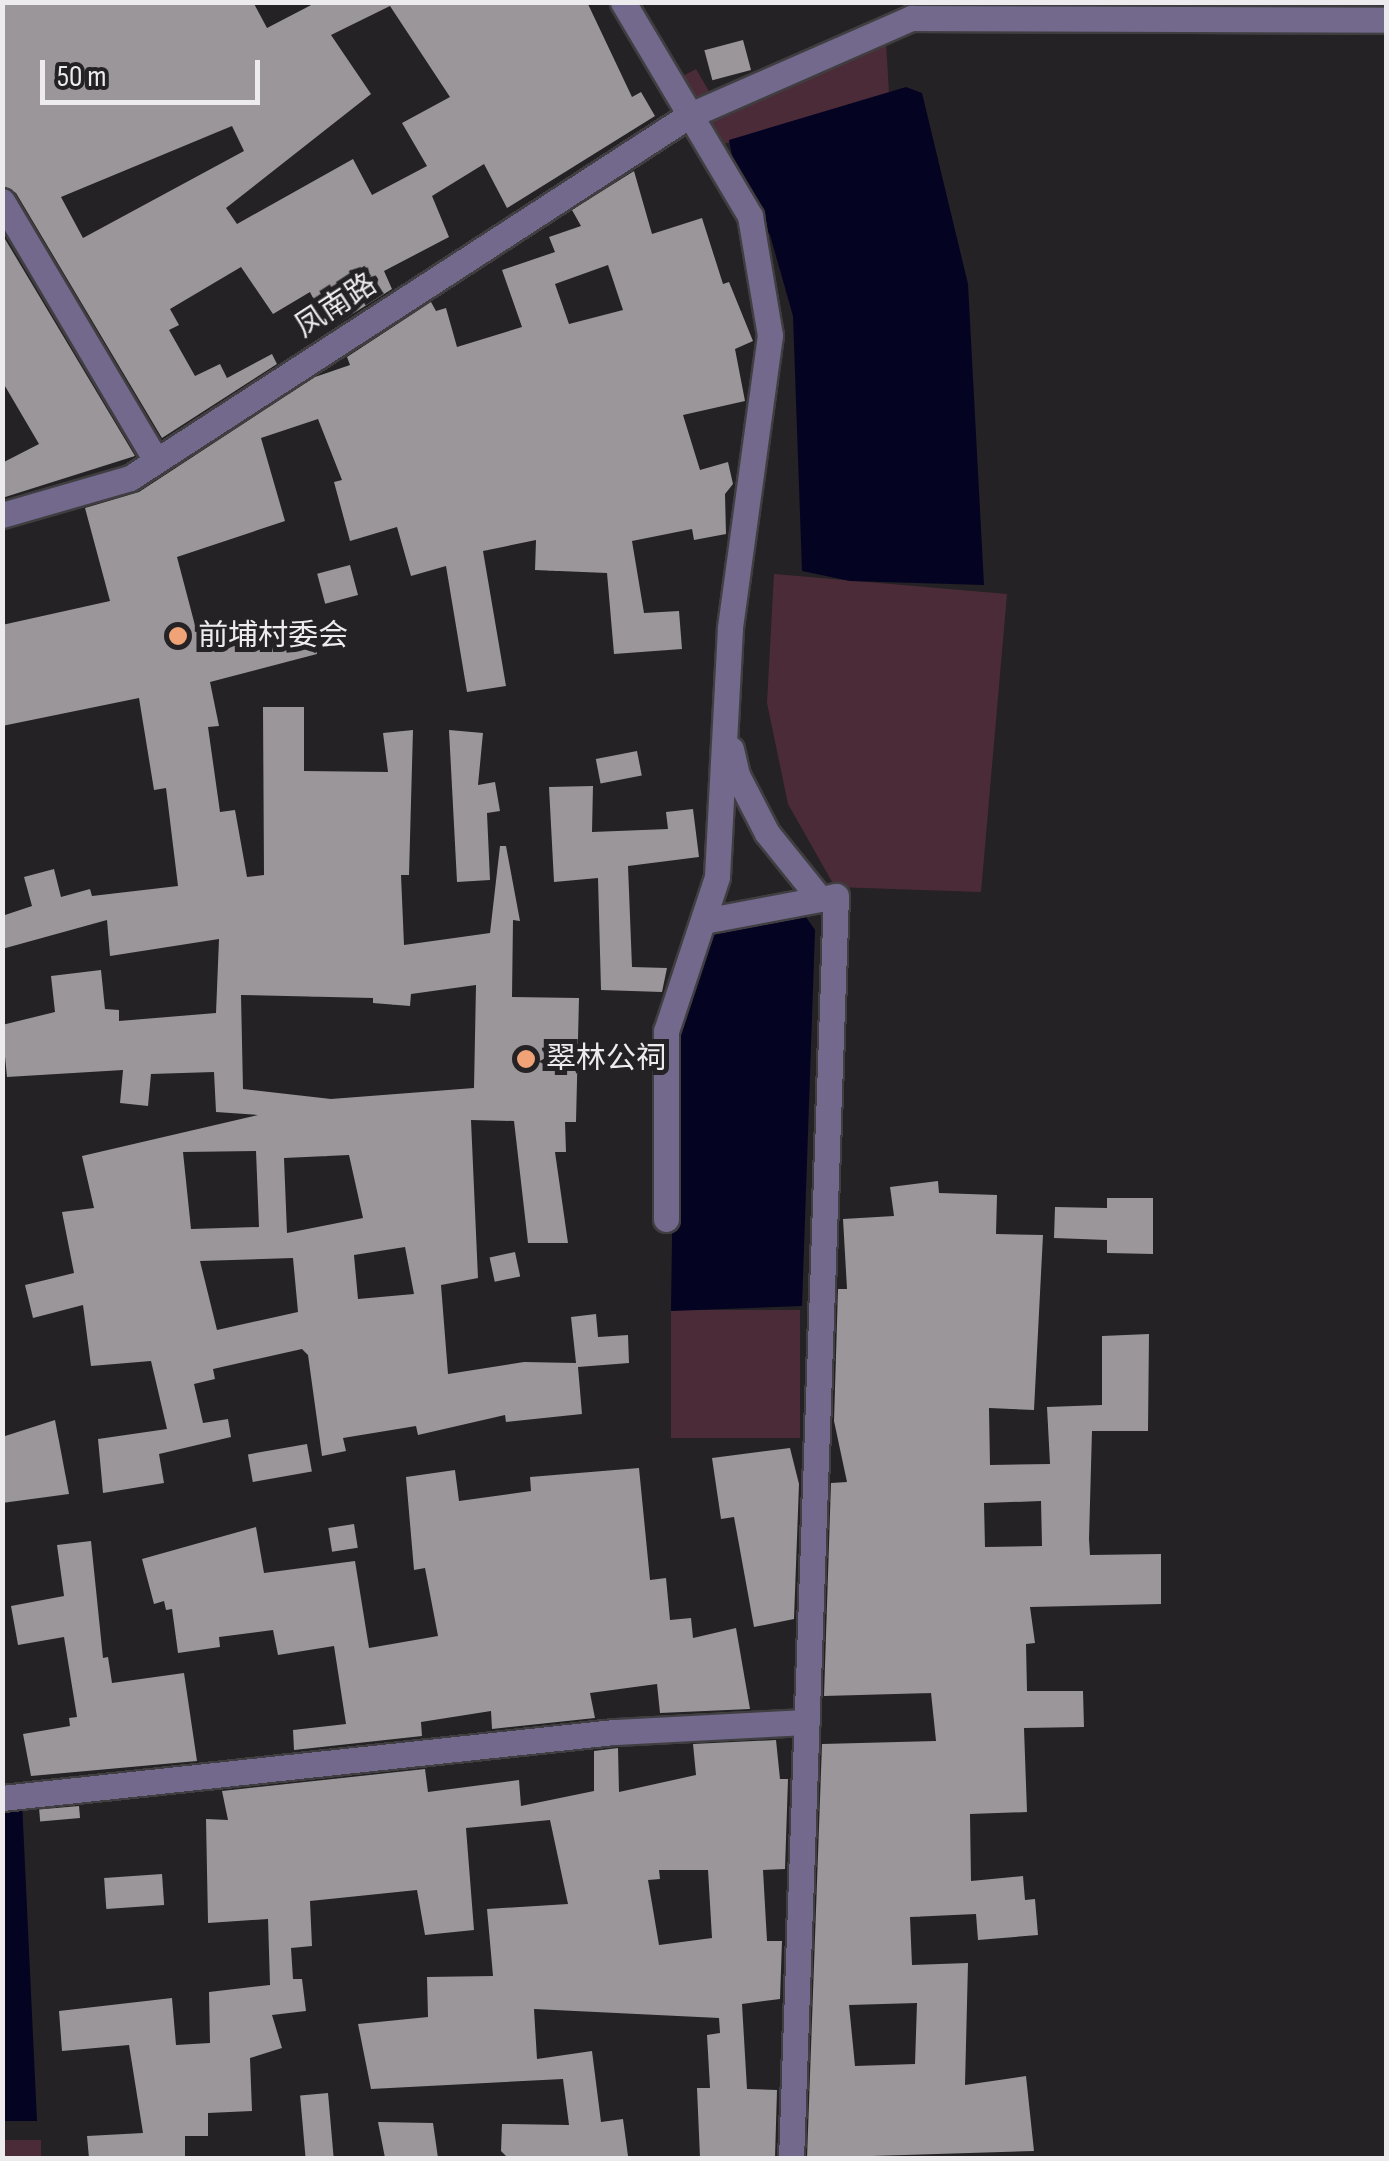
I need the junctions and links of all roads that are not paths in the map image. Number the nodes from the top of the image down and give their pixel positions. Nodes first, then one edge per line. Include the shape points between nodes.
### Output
1 (623, 2) edge
2 (1386, 20) edge
3 (688, 116) junction
4 (2, 201) edge
5 (156, 460) junction
6 (2, 514) edge
7 (725, 719) junction
8 (816, 894) dead end
9 (704, 921) junction
10 (666, 1219) dead end
11 (807, 1722) junction
12 (2, 1798) edge
13 (791, 2158) edge

1 - 3 street
2 - 3 street, 凤南路 via 911,18
3 - 5 street, 凤南路
3 - 7 street via 750,216 770,334 730,628
4 - 5 street
5 - 6 street, 凤南路 via 130,478
7 - 8 street via 736,775 767,832
7 - 9 street via 717,878
9 - 10 street via 666,1032
9 - 11 street via 836,896
11 - 12 street via 614,1732
11 - 13 street

